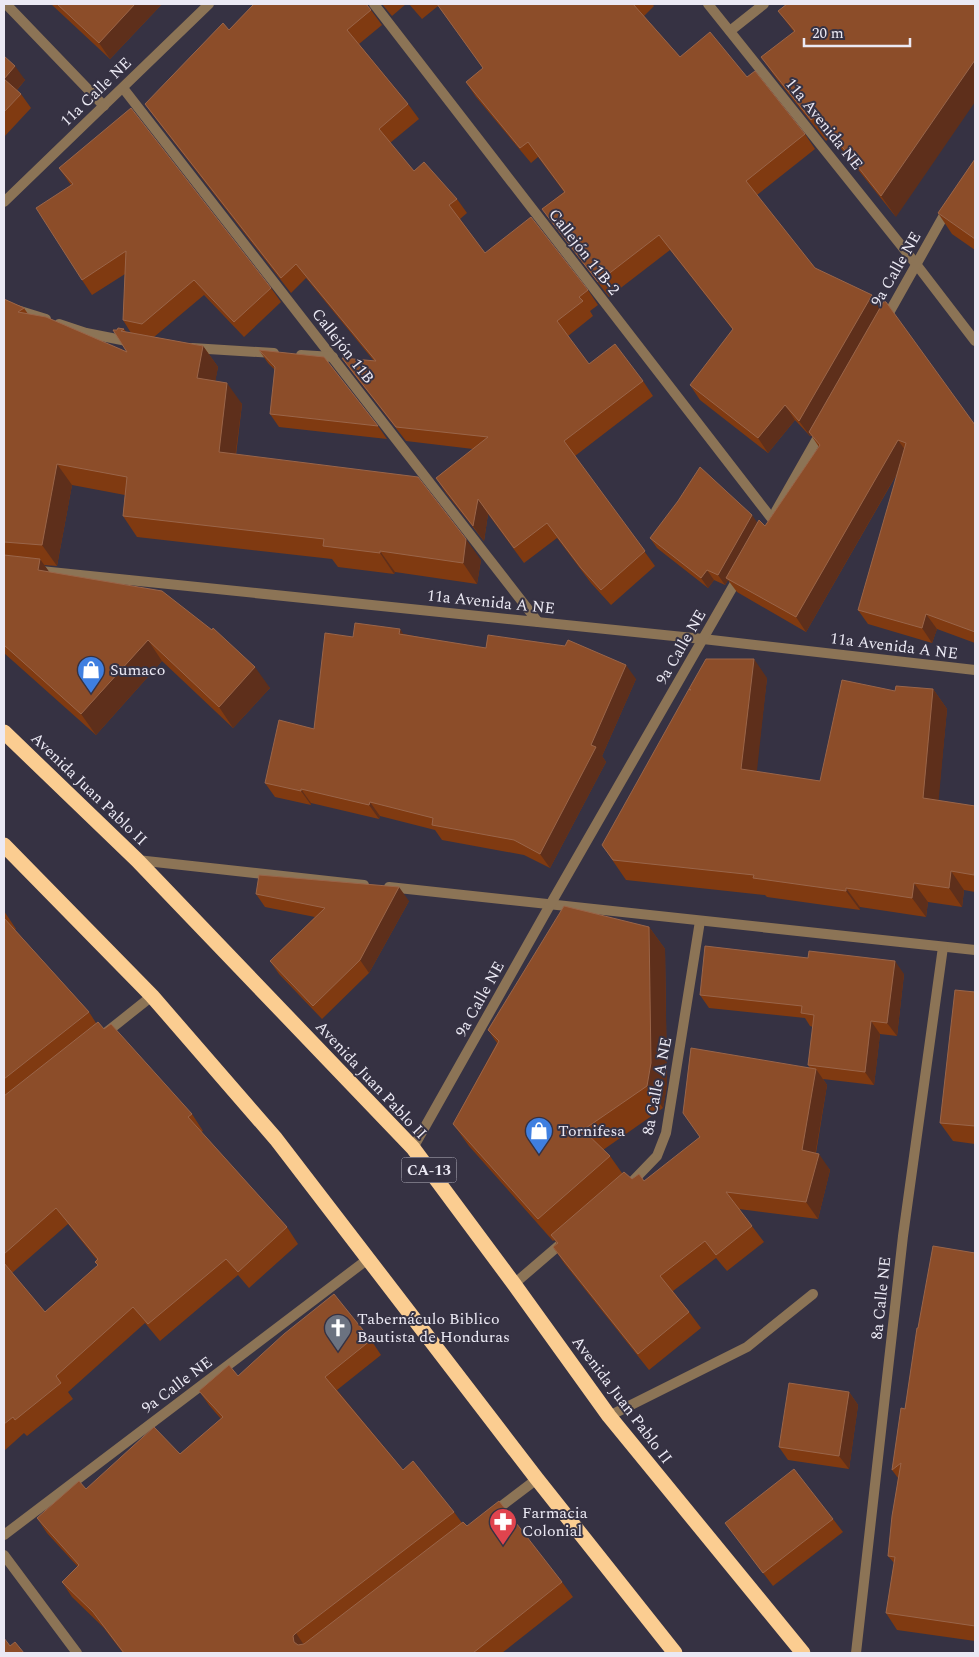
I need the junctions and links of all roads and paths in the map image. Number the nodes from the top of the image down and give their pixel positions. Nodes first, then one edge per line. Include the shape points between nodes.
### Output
1 (6, 4) edge
2 (208, 4) edge
3 (374, 4) edge
4 (708, 4) edge
5 (764, 4) edge
6 (730, 31) junction
7 (123, 88) junction
8 (104, 106) junction
9 (956, 195) edge
10 (4, 202) edge
11 (916, 264) junction
12 (4, 306) edge
13 (878, 332) edge
14 (975, 341) edge
15 (139, 344) edge
16 (178, 347) edge
17 (333, 357) junction
18 (830, 417) edge
19 (742, 570) edge
20 (34, 571) edge
21 (538, 622) junction
22 (703, 639) junction
23 (975, 670) edge
24 (4, 732) edge
25 (4, 845) edge
26 (137, 860) junction
27 (550, 905) junction
28 (700, 921) junction
29 (943, 947) junction
30 (975, 950) edge
31 (152, 996) junction
32 (98, 1039) edge
33 (413, 1148) junction
34 (623, 1190) edge
35 (572, 1234) edge
36 (368, 1259) junction
37 (514, 1284) junction
38 (813, 1294) dead end
39 (609, 1416) junction
40 (537, 1479) junction
41 (482, 1521) edge
42 (4, 1535) edge
43 (4, 1555) edge
44 (77, 1653) edge
45 (675, 1653) edge
46 (802, 1653) edge
47 (856, 1653) edge

1 - 8 street
2 - 7 street, 11a Calle NE
3 - 18 street, Callejón 11B-2 via 769,523
4 - 6 street, 11a Avenida NE
5 - 6 street
6 - 11 street, 11a Avenida NE
7 - 8 street, 11a Calle NE
7 - 17 street, Callejón 11B
8 - 10 street, 11a Calle NE
9 - 11 street, 9a Calle NE
11 - 13 street, 9a Calle NE
11 - 14 street, 11a Avenida NE
12 - 15 street via 86,333
16 - 17 street
17 - 21 street, Callejón 11B
19 - 22 street, 9a Calle NE
20 - 21 street, 11a Avenida A NE
21 - 22 street, 11a Avenida A NE
22 - 23 street, 11a Avenida A NE
22 - 27 street, 9a Calle NE
24 - 26 highway, Avenida Juan Pablo II / CA-13
25 - 31 highway
26 - 27 street
26 - 33 highway, Avenida Juan Pablo II / CA-13
27 - 28 street
27 - 33 street, 9a Calle NE
28 - 29 street
28 - 34 street, 8a Calle A NE via 666,1133 657,1156
29 - 30 street
29 - 47 street, 8a Calle NE via 903,1236
31 - 32 street
31 - 36 highway via 276,1140
33 - 37 highway, Avenida Juan Pablo II / CA-13
35 - 37 street
36 - 40 highway
36 - 42 street, 9a Calle NE
37 - 39 highway, Avenida Juan Pablo II / CA-13
38 - 39 street via 747,1347
39 - 46 highway, Avenida Juan Pablo II / CA-13
40 - 41 street
40 - 45 highway
43 - 44 street

